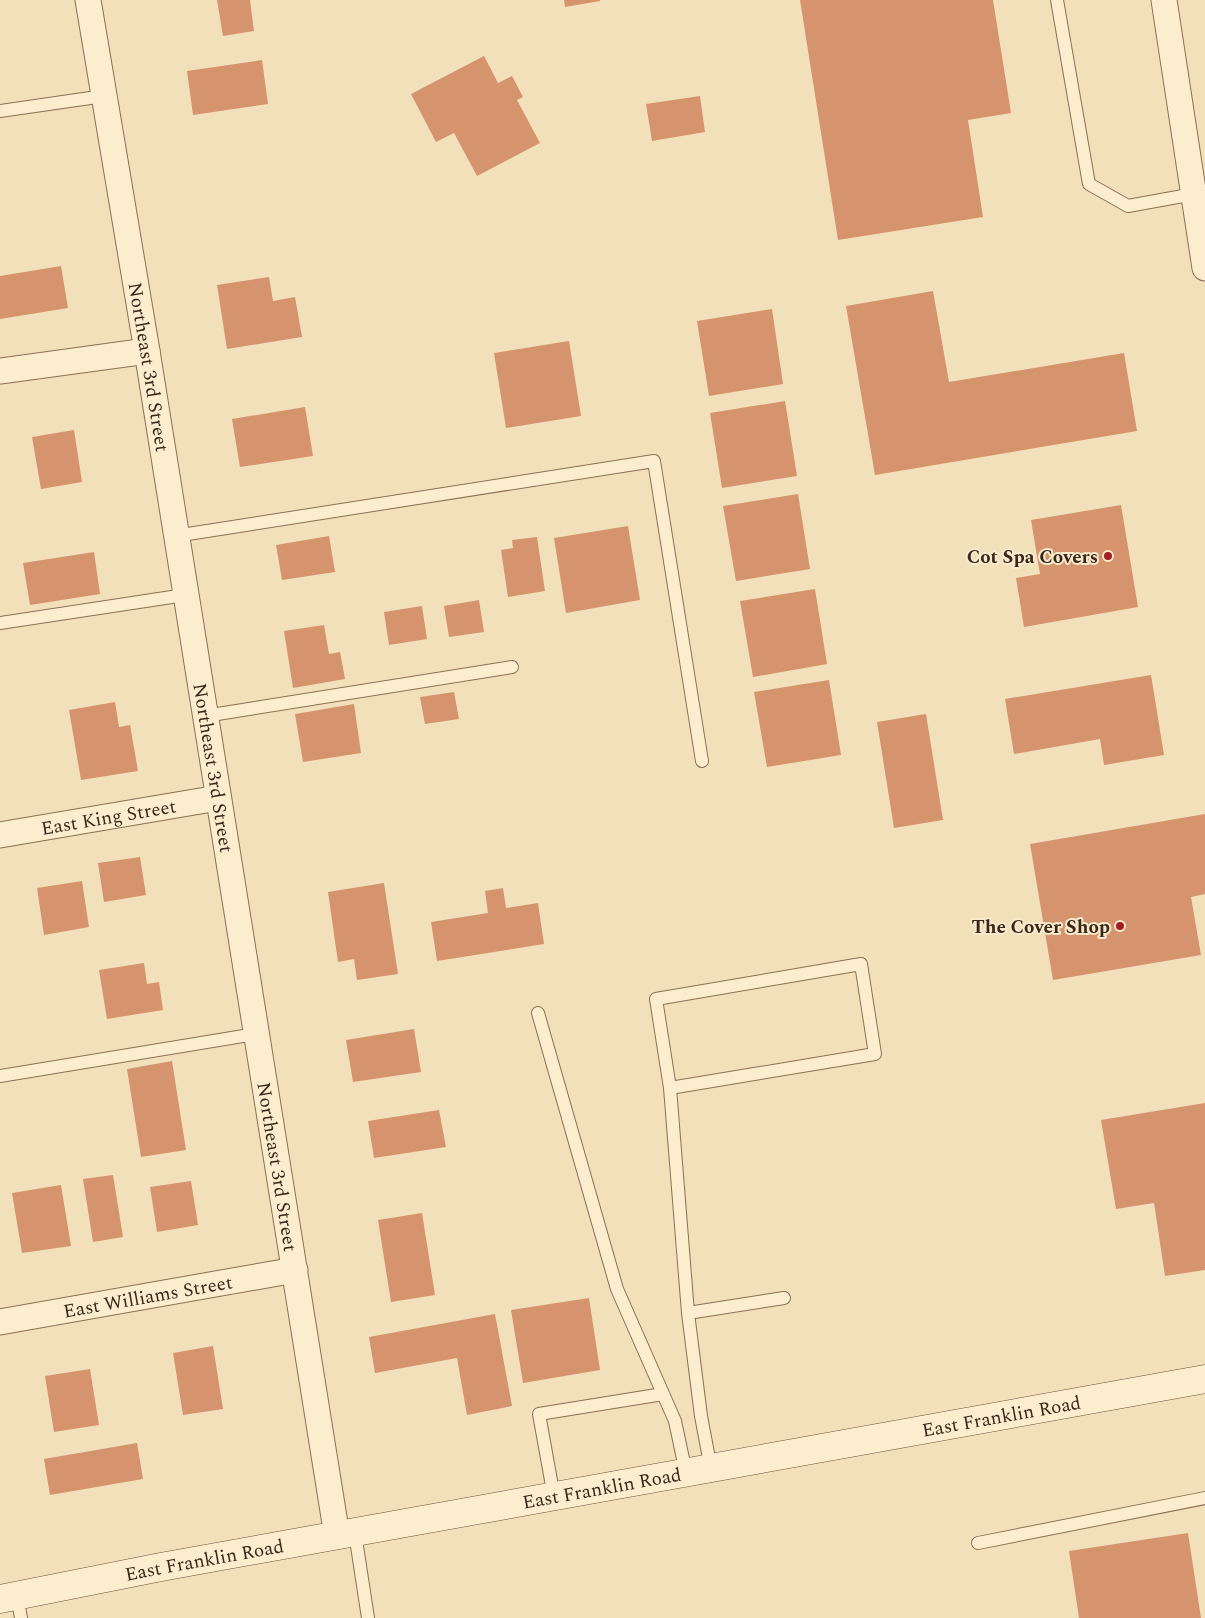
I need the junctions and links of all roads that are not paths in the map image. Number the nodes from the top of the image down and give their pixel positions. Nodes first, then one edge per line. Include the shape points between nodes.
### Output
1 (88, 0) edge
2 (1057, 0) edge
3 (1164, 0) edge
4 (104, 96) junction
5 (0, 112) edge
6 (1194, 194) junction
7 (1205, 268) edge
8 (147, 351) junction
9 (0, 371) edge
10 (175, 536) junction
11 (185, 595) junction
12 (0, 623) edge
13 (512, 668) dead end
14 (205, 716) junction
15 (702, 761) dead end
16 (218, 798) junction
17 (0, 835) edge
18 (538, 1013) dead end
19 (256, 1034) junction
20 (0, 1076) edge
21 (670, 1088) junction
22 (295, 1270) junction
23 (784, 1298) dead end
24 (688, 1312) junction
25 (0, 1322) edge
26 (1205, 1379) edge
27 (663, 1394) junction
28 (698, 1471) junction
29 (554, 1497) junction
30 (1205, 1498) edge
31 (346, 1534) junction
32 (978, 1543) dead end
33 (12, 1604) edge
34 (368, 1618) edge

1 - 4 street, Northeast 3rd Street
2 - 6 lane via 1089,184 1128,206
3 - 6 street
4 - 5 lane
4 - 8 street, Northeast 3rd Street
6 - 7 street
8 - 9 street
8 - 10 street, Northeast 3rd Street
10 - 11 street, Northeast 3rd Street
10 - 15 lane via 654,461
11 - 12 lane
11 - 14 street, Northeast 3rd Street
13 - 14 lane
14 - 16 street, Northeast 3rd Street
16 - 17 street, East King Street
16 - 19 street, Northeast 3rd Street
18 - 27 lane via 617,1290
19 - 20 lane
19 - 22 street, Northeast 3rd Street
21 - 21 lane via 656,999 861,964 875,1054
21 - 24 lane
22 - 25 street, East Williams Street
22 - 31 street, Northeast 3rd Street
23 - 24 lane
24 - 28 lane via 701,1416
26 - 28 main road, East Franklin Road
27 - 28 lane
27 - 29 lane via 540,1414
28 - 29 main road, East Franklin Road
29 - 31 main road, East Franklin Road
30 - 32 lane
31 - 33 main road, East Franklin Road
31 - 34 lane

